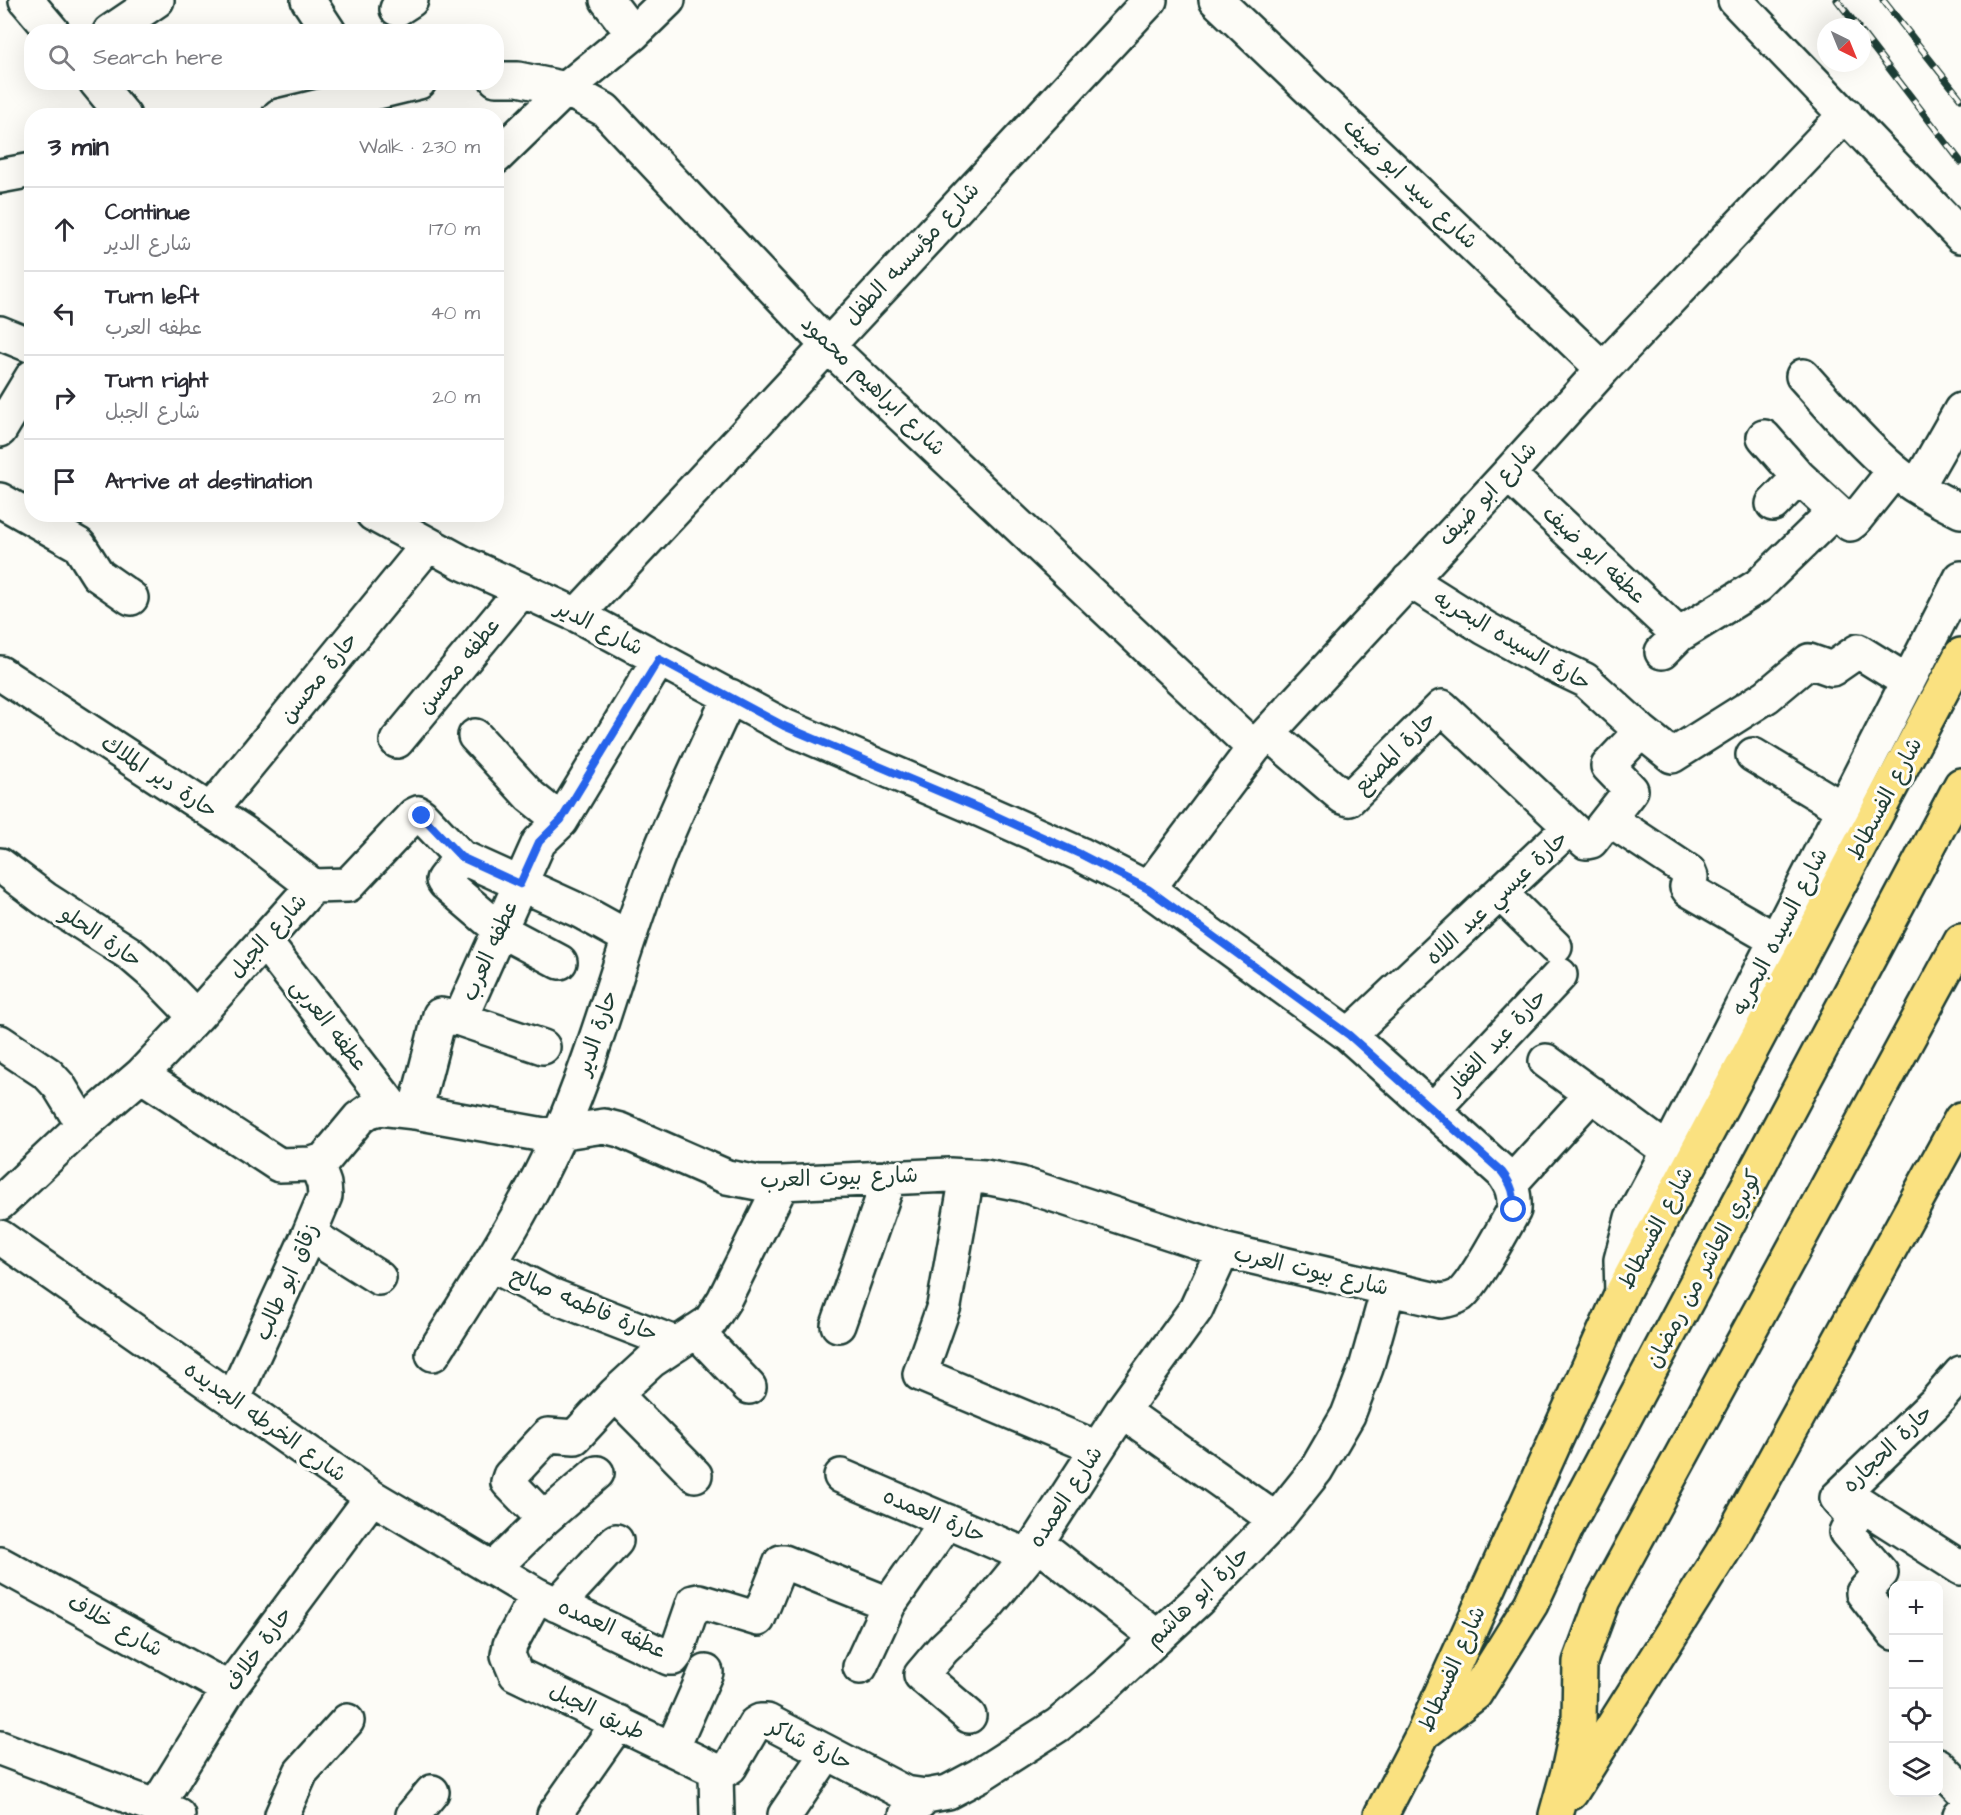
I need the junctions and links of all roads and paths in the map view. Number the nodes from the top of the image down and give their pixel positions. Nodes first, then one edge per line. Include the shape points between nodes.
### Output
1 (26, 0) edge
2 (157, 0) edge
3 (308, 0) edge
4 (607, 0) edge
5 (668, 0) edge
6 (1150, 0) edge
7 (1216, 0) edge
8 (1735, 0) edge
9 (46, 24) edge
10 (122, 24) edge
11 (324, 24) edge
12 (633, 34) junction
13 (504, 79) edge
14 (566, 89) junction
15 (103, 90) edge
16 (361, 90) edge
17 (117, 108) edge
18 (304, 108) edge
19 (1846, 114) junction
20 (504, 150) edge
21 (24, 172) edge
22 (0, 176) edge
23 (1961, 236) edge
24 (0, 333) edge
25 (24, 343) edge
26 (827, 345) junction
27 (1603, 369) junction
28 (1803, 376) dead end
29 (24, 390) edge
30 (1961, 410) edge
31 (0, 430) edge
32 (1764, 437) dead end
33 (1508, 474) junction
34 (1799, 477) junction
35 (1906, 479) junction
36 (0, 500) edge
37 (1773, 504) dead end
38 (1834, 511) junction
39 (1961, 512) edge
40 (24, 514) edge
41 (39, 522) edge
42 (387, 522) edge
43 (428, 545) junction
44 (1961, 578) edge
45 (1409, 580) junction
46 (522, 590) junction
47 (131, 598) dead end
48 (577, 615) junction
49 (1961, 656) edge
50 (659, 659) junction
51 (0, 673) edge
52 (1908, 682) junction
53 (730, 696) junction
54 (1641, 731) junction
55 (475, 736) dead end
56 (1261, 740) junction
57 (397, 741) dead end
58 (1753, 755) dead end
59 (1961, 785) edge
60 (1843, 809) junction
61 (210, 811) junction
62 (1609, 819) junction
63 (561, 820) junction
64 (1570, 827) junction
65 (461, 857) junction
66 (0, 865) edge
67 (520, 884) junction
68 (313, 886) junction
69 (1148, 889) junction
70 (1500, 893) junction
71 (500, 930) junction
72 (629, 938) junction
73 (264, 940) junction
74 (1776, 940) junction
75 (1961, 941) edge
76 (560, 962) dead end
77 (196, 1017) junction
78 (460, 1019) junction
79 (1349, 1035) junction
80 (0, 1042) edge
81 (543, 1047) dead end
82 (1546, 1061) dead end
83 (141, 1075) junction
84 (1592, 1094) junction
85 (1434, 1109) junction
86 (405, 1110) junction
87 (1961, 1119) edge
88 (83, 1125) junction
89 (559, 1134) junction
90 (1668, 1151) junction
91 (312, 1164) junction
92 (967, 1176) junction
93 (890, 1177) junction
94 (782, 1183) junction
95 (1511, 1183) junction
96 (0, 1203) edge
97 (309, 1234) junction
98 (0, 1237) edge
99 (1223, 1251) junction
100 (490, 1264) junction
101 (379, 1278) dead end
102 (1388, 1290) junction
103 (1622, 1293) junction
104 (838, 1324) dead end
105 (687, 1338) junction
106 (433, 1354) dead end
107 (1961, 1373) edge
108 (749, 1387) dead end
109 (615, 1394) junction
110 (233, 1400) junction
111 (1122, 1411) junction
112 (1096, 1448) junction
113 (597, 1473) dead end
114 (695, 1475) dead end
115 (841, 1476) dead end
116 (372, 1497) junction
117 (1837, 1498) junction
118 (544, 1519) junction
119 (1276, 1520) junction
120 (947, 1521) junction
121 (616, 1541) dead end
122 (1033, 1549) junction
123 (1, 1566) edge
124 (1961, 1568) edge
125 (493, 1569) junction
126 (547, 1600) junction
127 (889, 1604) junction
128 (1889, 1628) edge
129 (1157, 1637) junction
130 (860, 1667) dead end
131 (706, 1672) dead end
132 (229, 1689) junction
133 (969, 1716) dead end
134 (347, 1721) dead end
135 (619, 1722) junction
136 (1423, 1734) junction
137 (0, 1748) edge
138 (672, 1749) junction
139 (827, 1753) junction
140 (1943, 1770) edge
141 (716, 1775) junction
142 (1961, 1788) edge
143 (916, 1806) edge
144 (167, 1811) edge
145 (282, 1815) edge
146 (554, 1815) edge
147 (717, 1815) edge
148 (785, 1815) edge
149 (1381, 1815) edge
150 (1557, 1815) edge

1 - 9 street
2 - 10 street
3 - 11 street
4 - 12 street
5 - 12 street
6 - 26 street, شارع مؤسسه الطفل
7 - 27 street, شارع سيد ابو ضيف
8 - 19 street
12 - 14 street
13 - 14 street, شارع ابراهيم محمود
14 - 20 street
14 - 26 street, شارع ابراهيم محمود via 605,110
15 - 17 street
16 - 18 street
19 - 23 street
19 - 27 street, شارع ابو ضيف
21 - 22 street
24 - 25 street
26 - 48 street, شارع مؤسسه الطفل
26 - 56 street, شارع ابراهيم محمود
27 - 33 street, شارع ابو ضيف
28 - 35 street via 1859,438
29 - 31 street
30 - 35 street
32 - 34 street
33 - 38 street, عطفه ابو ضيف via 1671,643 1758,586
33 - 45 street, شارع ابو ضيف
34 - 37 street
34 - 38 street
35 - 38 street via 1850,524
35 - 39 street
36 - 40 street
41 - 47 street via 79,545 98,575
42 - 43 street, شارع الدير
43 - 46 street, شارع الدير
43 - 61 street, حارة محسن
44 - 52 street, شارع السيده البحريه
45 - 54 street, حارة السيده البحريه via 1485,628 1585,680
45 - 56 street, شارع ابو ضيف
46 - 48 street, شارع الدير
46 - 57 street, عطفه محسن
48 - 50 street, شارع الدير
49 - 103 main road, شارع الفسطاط
50 - 53 street, شارع الدير
50 - 63 street, عطفه العرب
51 - 61 street, حارة دير الملاك
52 - 54 street, حارة السيده البحريه via 1858,651 1832,669 1809,661 1767,696 1672,756
52 - 60 street, شارع السيده البحريه
53 - 69 street, شارع الدير via 784,726 983,810
53 - 72 street, حارة الدير via 654,865
54 - 62 street, حارة عيسي عبد اللاه via 1608,766 1631,790
55 - 63 street via 530,796
56 - 64 street, حارة المصنع via 1349,799 1442,707
56 - 69 street, شارع ابو ضيف
58 - 60 street
59 - 136 main road, كوبري العاشر من رمضان via 1566,1528 1531,1604 1475,1694
60 - 74 street, شارع السيده البحريه
61 - 68 street, حارة دير الملاك
62 - 64 street, حارة عيسي عبد اللاه via 1590,843
62 - 74 street via 1689,872 1689,890
63 - 67 street, عطفه العرب via 539,842
64 - 70 street, حارة عيسي عبد اللاه
65 - 67 street, شارع الجبل
65 - 68 street, شارع الجبل via 418,813 348,885
65 - 71 street via 443,880
66 - 77 street, حارة الحلو via 129,953
67 - 71 street, عطفه العرب
67 - 72 street, شارع الجبل
68 - 73 street, شارع الجبل
69 - 79 street, شارع الدير
70 - 79 street, حارة عيسي عبد اللاه
70 - 85 street, حارة عبد الغفار via 1558,961
71 - 76 street
71 - 78 street, عطفه العرب
72 - 89 street, حارة الدير via 590,1060
73 - 77 street, شارع الجبل
73 - 86 street, عطفه العربى
74 - 90 street, شارع السيده البحريه
75 - 150 main road via 1603,1600 1580,1662 1579,1720
77 - 83 street, شارع الجبل
78 - 81 street
78 - 86 street, عطفه العرب via 440,1015
79 - 85 street, شارع الدير
80 - 88 street via 48,1074
82 - 84 street
83 - 88 street, شارع الجبل
83 - 91 street via 279,1165
84 - 90 street
84 - 95 street
85 - 95 street, شارع الدير
86 - 89 street, شارع بيوت العرب via 544,1135
86 - 91 street, شارع بيوت العرب via 369,1111 324,1160
87 - 150 main road via 1732,1537
88 - 96 street, شارع الجبل
89 - 94 street, شارع بيوت العرب via 589,1127 612,1128 727,1177
89 - 100 street, حارة الدير via 512,1229
90 - 103 street, شارع السيده البحريه via 1632,1218 1621,1260
91 - 97 street, زقاق ابو طالب via 320,1173 325,1196
92 - 93 street, شارع بيوت العرب
92 - 99 street, شارع بيوت العرب via 1021,1184
92 - 112 street via 944,1306 920,1374
93 - 94 street, شارع بيوت العرب
93 - 104 street
94 - 105 street via 724,1300 710,1322
95 - 102 street, شارع بيوت العرب via 1514,1210 1460,1295 1441,1301
97 - 101 street
97 - 110 street, زقاق ابو طالب
98 - 110 street, شارع الخرطه الجديده
99 - 102 street, شارع بيوت العرب
99 - 111 street, شارع العمده via 1196,1309
100 - 105 street, حارة فاطمه صالح via 548,1294
100 - 106 street, حارة الدير
102 - 119 street, حارة ابو هاشم via 1348,1415 1316,1470
103 - 136 main road, شارع الفسطاط
105 - 108 street
105 - 109 street via 651,1361
107 - 117 street, حارة الحجاره
109 - 114 street
109 - 118 street via 575,1437 548,1435 508,1479
110 - 116 street, شارع الخرطه الجديده
111 - 112 street, شارع العمده
111 - 119 street
112 - 122 street, شارع العمده
113 - 118 street
115 - 120 street, حارة العمده
116 - 125 street, شارع الخرطه الجديده
116 - 132 street, حارة خلاف
117 - 124 street via 1861,1503
117 - 128 street via 1854,1518 1846,1532 1881,1573 1863,1593
118 - 125 street
119 - 129 street, حارة ابو هاشم
120 - 122 street, حارة العمده
120 - 127 street
121 - 126 street
122 - 129 street, حارة العمده
122 - 133 street, شارع العمده via 921,1675
123 - 132 street, شارع خلاف
125 - 126 street, شارع الخرطه الجديده
126 - 127 street, عطفه العمده via 669,1658 676,1654 694,1602 758,1619 781,1562
126 - 135 street, طريق الجبل via 510,1645 508,1656 516,1674
127 - 130 street
129 - 143 street, حارة ابو هاشم via 1058,1725 980,1775
131 - 138 street
132 - 144 street, حارة خلاف
134 - 145 street via 301,1772
135 - 138 street, طريق الجبل
135 - 146 street
136 - 149 main road, شارع الفسطاط
137 - 144 street
138 - 141 street, طريق الجبل via 711,1768
139 - 141 street, حارة شاكر via 767,1721 760,1721 750,1729 730,1767
139 - 143 street, حارة شاكر via 905,1793
139 - 148 street
140 - 142 street
141 - 147 street

